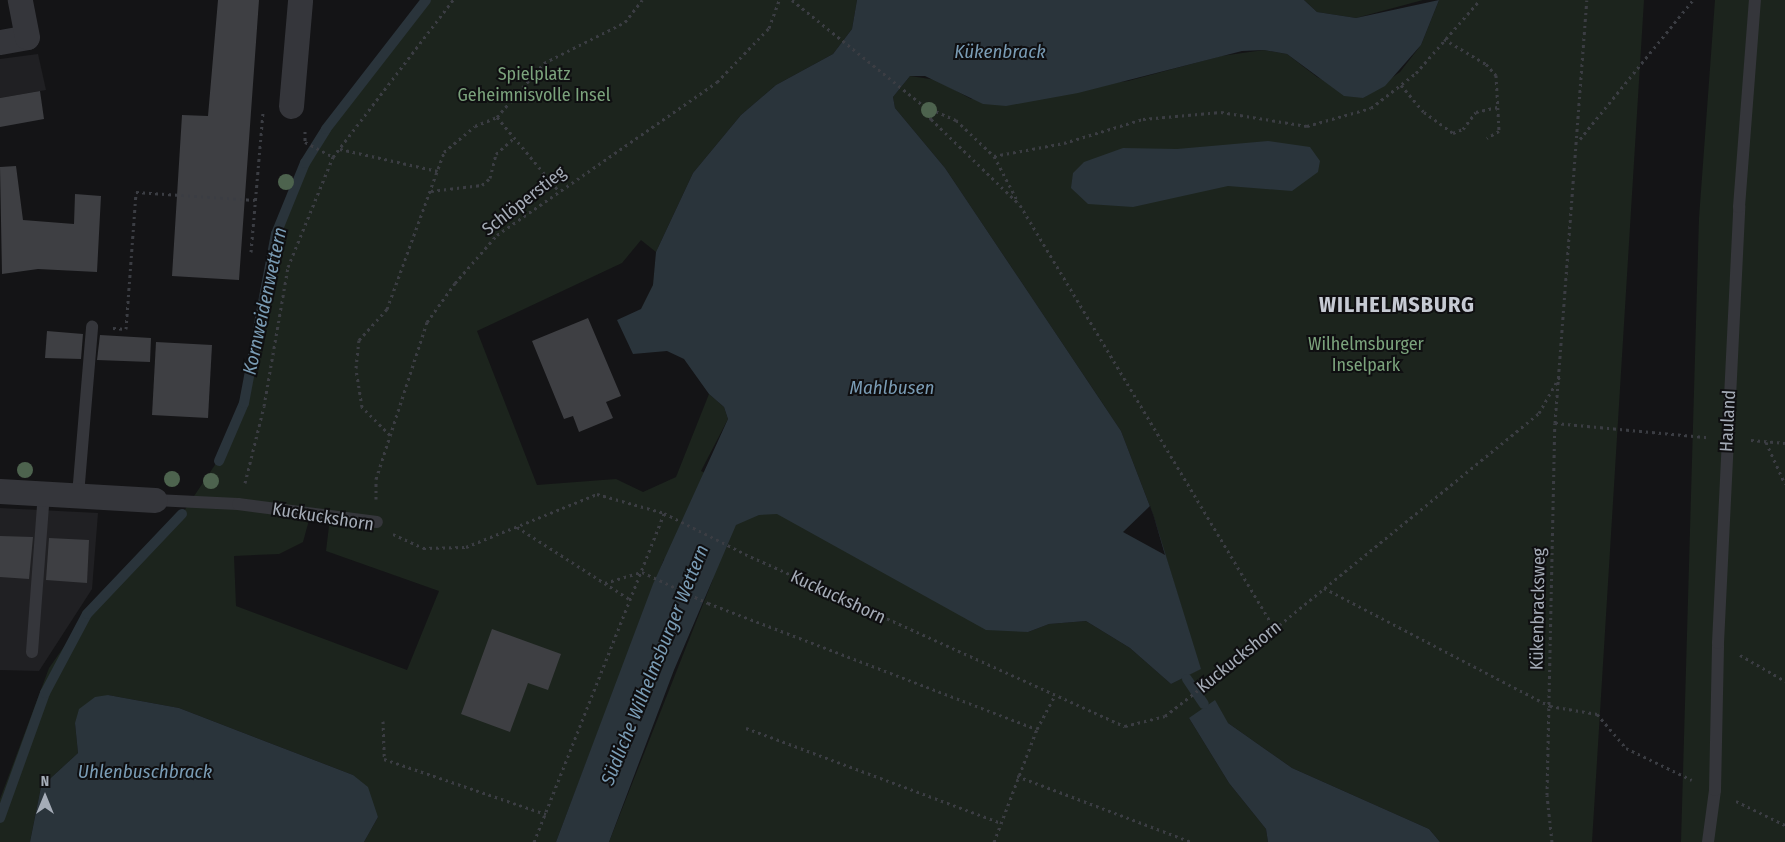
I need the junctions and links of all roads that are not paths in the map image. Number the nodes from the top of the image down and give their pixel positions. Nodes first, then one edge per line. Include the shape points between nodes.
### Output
1 (20, 0) edge
2 (300, 0) edge
3 (1755, 0) edge
4 (0, 42) edge
5 (291, 106) road end
6 (92, 327) road end
7 (0, 491) edge
8 (44, 494) junction
9 (78, 495) junction
10 (155, 500) joint
11 (377, 522) road end
12 (32, 652) dead end
13 (1708, 842) edge

1 - 4 street via 27,38
2 - 5 street
3 - 13 lane, Hauland via 1727,438 1715,790
6 - 9 lane
7 - 8 street, Kuckuckshorn
8 - 9 street, Kuckuckshorn
8 - 12 lane
9 - 10 street, Kuckuckshorn
10 - 11 lane, Kuckuckshorn via 238,504

